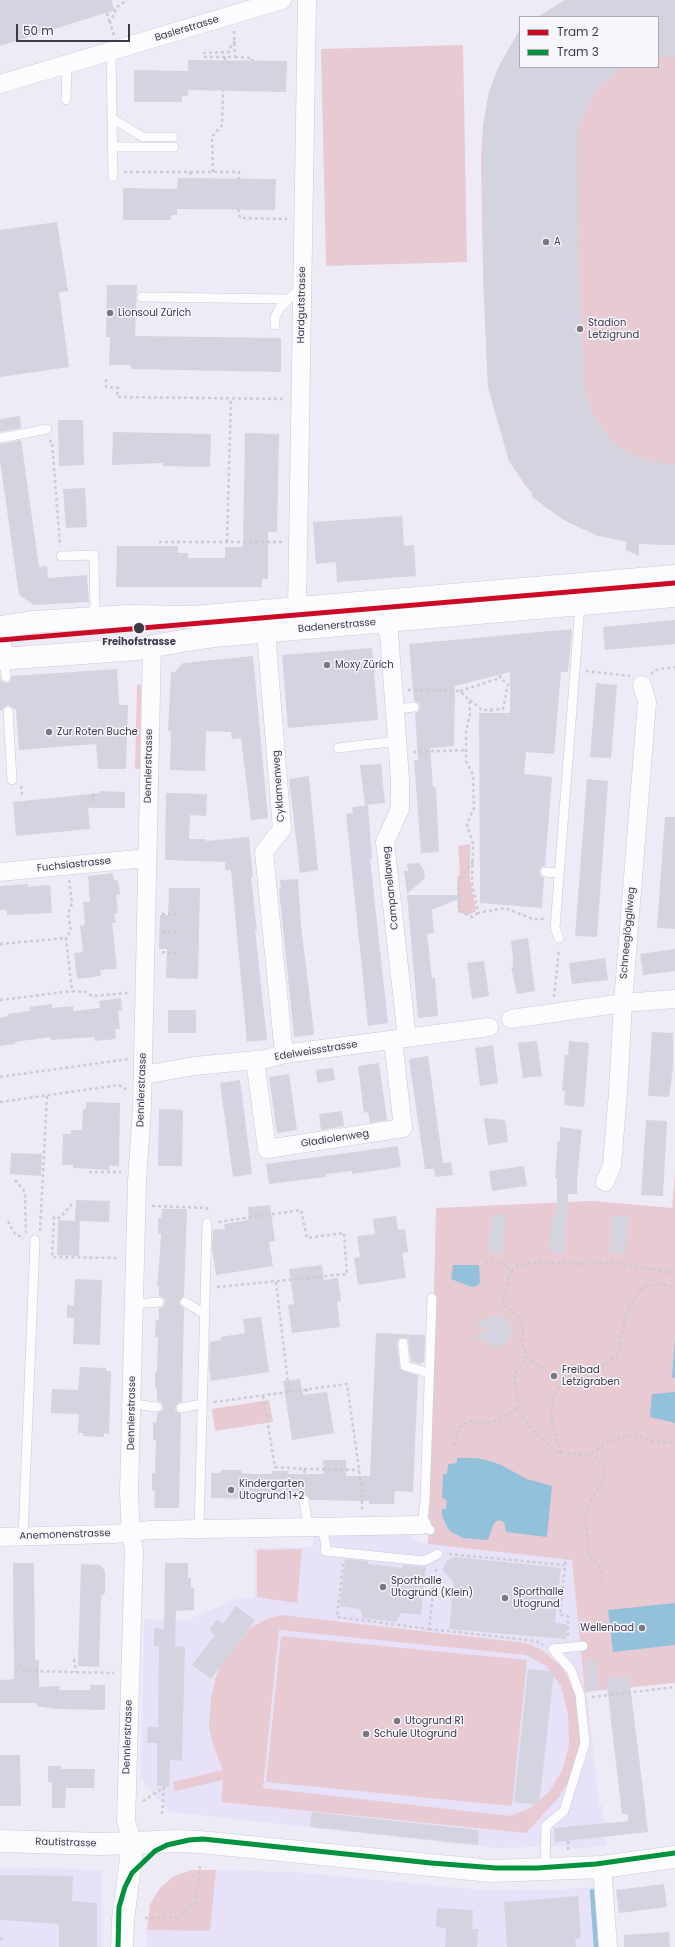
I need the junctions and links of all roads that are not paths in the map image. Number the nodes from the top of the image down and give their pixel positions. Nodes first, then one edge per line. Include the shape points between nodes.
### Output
1 (282, 0) edge
2 (307, 0) edge
3 (113, 43) junction
4 (67, 64) junction
5 (0, 84) edge
6 (66, 100) dead end
7 (112, 119) junction
8 (173, 137) dead end
9 (113, 147) junction
10 (174, 147) dead end
11 (113, 175) road end
12 (303, 285) junction
13 (142, 297) dead end
14 (287, 299) junction
15 (275, 325) dead end
16 (47, 429) dead end
17 (0, 438) edge
18 (61, 556) road end
19 (675, 576) edge
20 (675, 596) edge
21 (580, 605) junction
22 (297, 609) junction
23 (95, 619) junction
24 (385, 622) junction
25 (0, 626) edge
26 (266, 632) junction
27 (152, 646) junction
28 (3, 665) edge
29 (642, 685) road end
30 (414, 707) dead end
31 (396, 709) junction
32 (8, 710) dead end
33 (398, 746) junction
34 (338, 748) dead end
35 (12, 780) dead end
36 (147, 858) junction
37 (0, 872) edge
38 (545, 872) dead end
39 (559, 873) junction
40 (559, 938) road end
41 (675, 999) edge
42 (623, 1003) junction
43 (511, 1019) dead end
44 (489, 1027) dead end
45 (400, 1039) junction
46 (284, 1054) junction
47 (255, 1060) junction
48 (142, 1075) junction
49 (605, 1182) dead end
50 (207, 1223) road end
51 (35, 1240) road end
52 (432, 1298) dead end
53 (159, 1302) dead end
54 (185, 1302) dead end
55 (134, 1304) junction
56 (205, 1314) junction
57 (403, 1343) dead end
58 (429, 1373) junction
59 (132, 1404) junction
60 (202, 1404) junction
61 (157, 1407) dead end
62 (181, 1408) dead end
63 (304, 1500) dead end
64 (308, 1527) junction
65 (426, 1527) joint
66 (199, 1529) junction
67 (131, 1533) junction
68 (23, 1537) junction
69 (0, 1538) edge
70 (438, 1554) road end
71 (583, 1646) dead end
72 (0, 1841) edge
73 (133, 1844) junction
74 (675, 1857) edge
75 (602, 1867) junction
76 (545, 1870) junction
77 (122, 1947) edge
78 (608, 1947) edge

1 - 3 street, Baslerstrasse
2 - 12 street, Hardgutstrasse
3 - 4 street, Baslerstrasse
3 - 7 lane
4 - 5 street, Baslerstrasse
4 - 6 lane
7 - 8 lane via 143,137
7 - 9 lane
9 - 10 lane
9 - 11 lane
12 - 14 lane
12 - 22 street, Hardgutstrasse
13 - 14 lane
14 - 15 lane via 276,317
16 - 17 lane
18 - 23 lane via 94,555
19 - 22 street, Badenerstrasse
20 - 21 street, Badenerstrasse
21 - 24 street, Badenerstrasse
21 - 39 lane
22 - 23 street, Badenerstrasse via 193,617 128,616
23 - 25 street, Badenerstrasse
24 - 26 street, Badenerstrasse
24 - 31 street, Campanellaweg via 389,633
25 - 28 street
26 - 27 street, Badenerstrasse
26 - 46 street, Cyklamenweg via 282,828 264,852
27 - 28 street, Badenerstrasse
27 - 36 street, Dennlerstrasse
29 - 42 street, Schneeglöggliweg via 647,702
30 - 31 lane
31 - 33 street, Campanellaweg
32 - 35 lane
33 - 34 lane
33 - 45 street, Campanellaweg via 400,809 385,842
36 - 37 street, Fuchsiastrasse
36 - 48 street, Dennlerstrasse
38 - 39 lane
39 - 40 lane via 555,928
41 - 42 street
42 - 43 street
42 - 49 street, Schneeglöggliweg via 612,1165
44 - 45 street, Edelweissstrasse
45 - 46 street, Edelweissstrasse
45 - 47 street, Gladiolenweg via 403,1128 267,1149
46 - 47 street, Edelweissstrasse
47 - 48 street, Edelweissstrasse
48 - 55 street, Dennlerstrasse
50 - 56 lane
51 - 68 lane
52 - 58 lane
53 - 55 lane
54 - 56 lane
55 - 59 street, Dennlerstrasse
56 - 60 lane
57 - 58 lane via 404,1366
58 - 65 lane
59 - 61 lane
59 - 67 street, Dennlerstrasse via 129,1493
60 - 62 lane
60 - 66 lane
63 - 64 lane
64 - 65 street
64 - 66 street
64 - 70 lane via 323,1533 326,1545 324,1551 424,1561
66 - 67 street
67 - 68 street, Anemonenstrasse
67 - 73 street, Dennlerstrasse via 134,1556 126,1822
68 - 69 street, Anemonenstrasse
71 - 76 lane via 553,1649 571,1670 580,1695 585,1743 564,1811 546,1826
72 - 73 street, Rautistrasse
73 - 76 street, Rautistrasse via 200,1842 426,1866 490,1871
73 - 77 street
74 - 75 street, Rautistrasse
75 - 76 street, Rautistrasse
75 - 78 street

